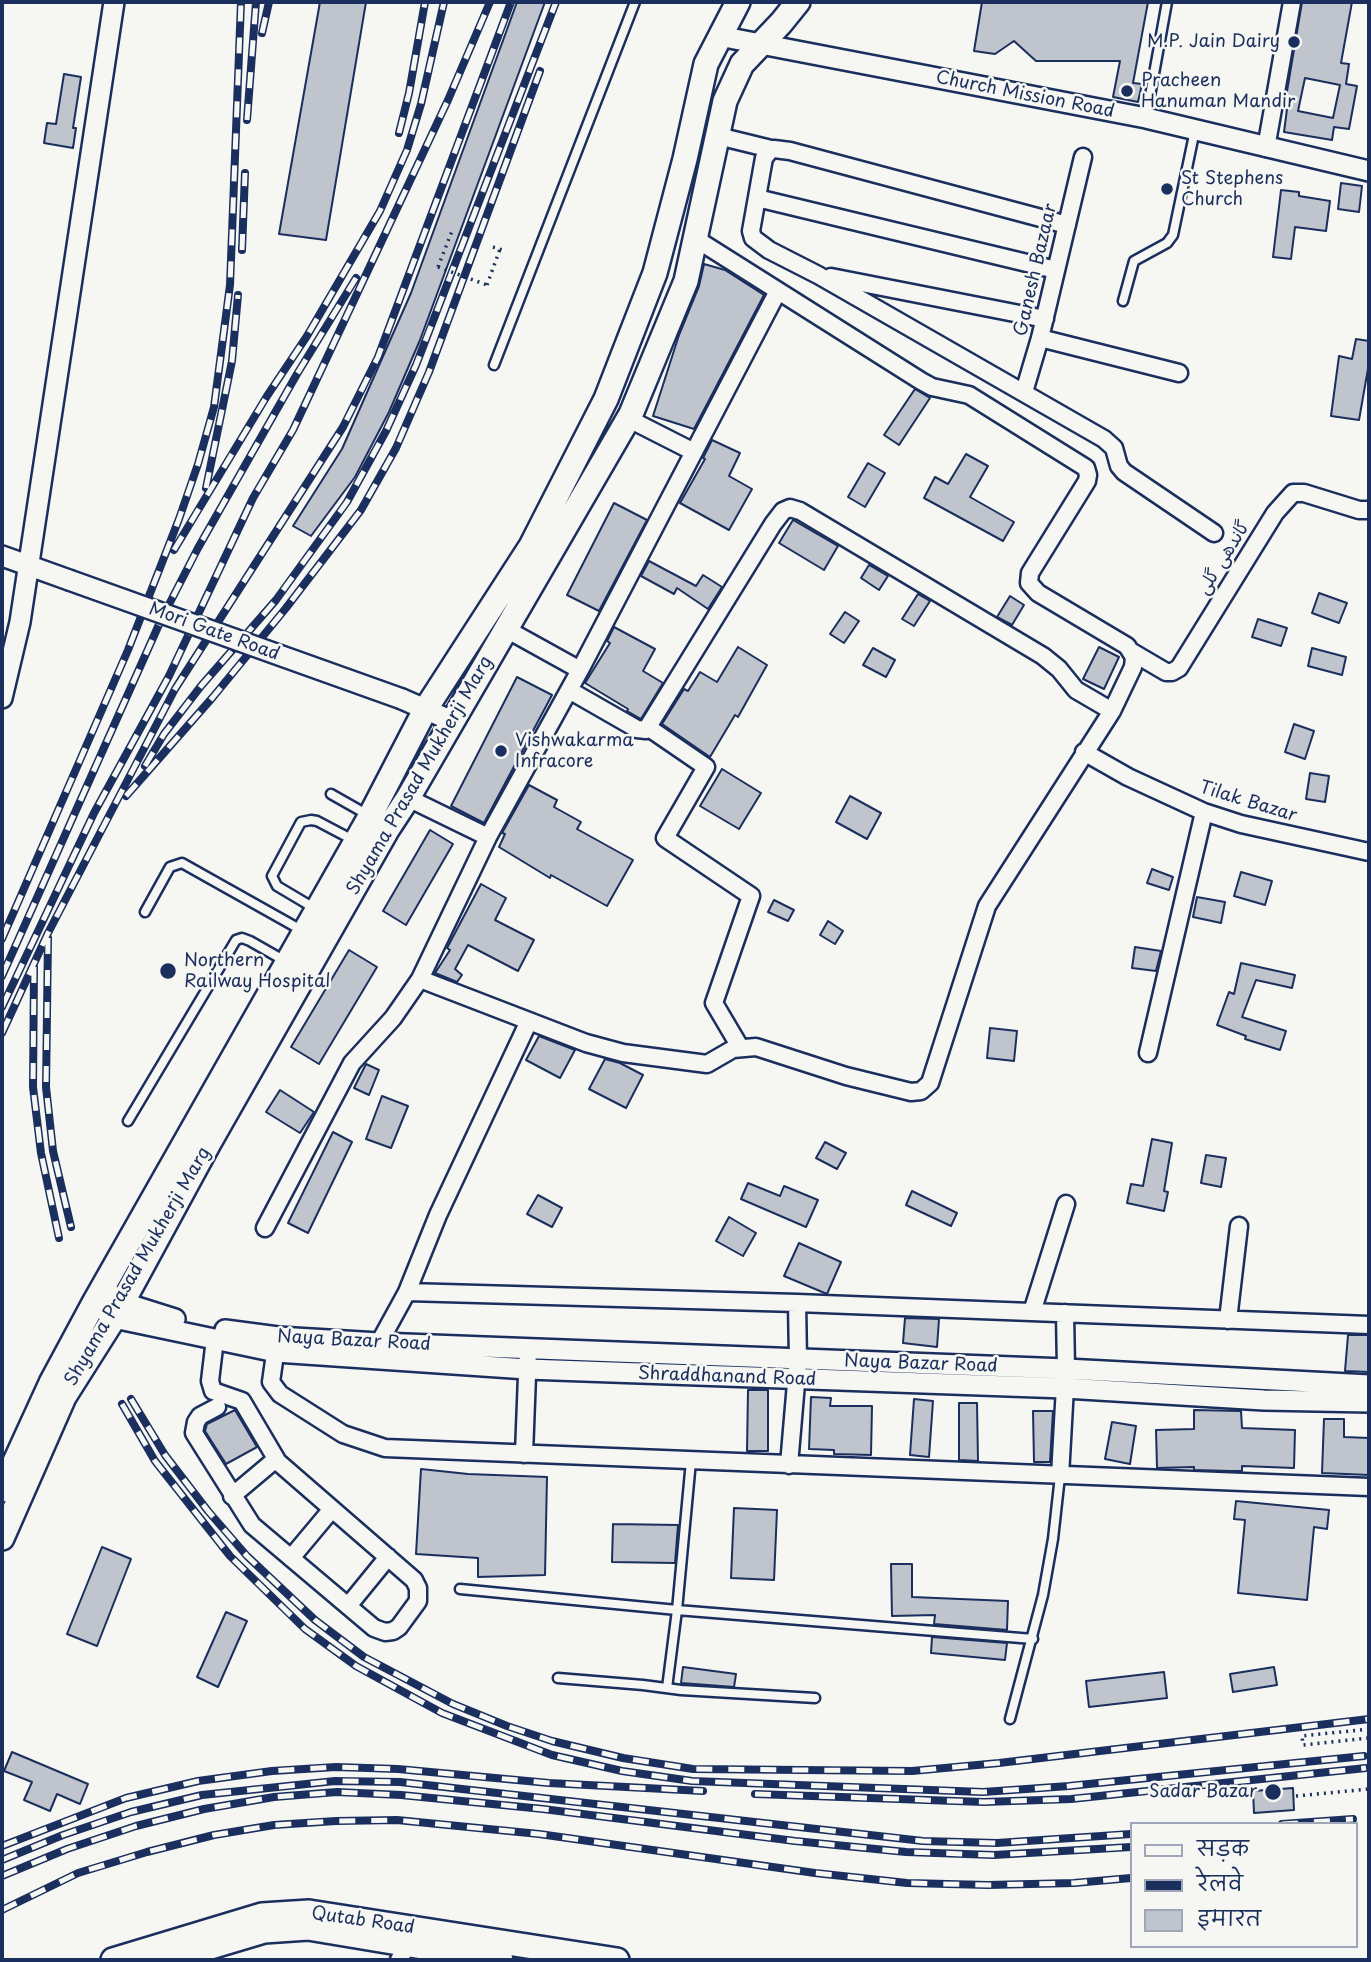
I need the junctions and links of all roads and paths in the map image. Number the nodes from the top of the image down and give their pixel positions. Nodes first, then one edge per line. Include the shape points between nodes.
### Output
1 (114, 2) edge
2 (635, 2) edge
3 (738, 2) edge
4 (798, 2) edge
5 (1167, 2) edge
6 (1292, 2) edge
7 (719, 36) junction
8 (761, 44) junction
9 (1146, 118) junction
10 (1195, 130) junction
11 (718, 136) junction
12 (1266, 148) junction
13 (771, 149) junction
14 (1083, 157) dead end
15 (1369, 171) edge
16 (757, 198) junction
17 (1067, 225) junction
18 (452, 231) dead end
19 (696, 239) junction
20 (493, 247) dead end
21 (500, 249) junction
22 (506, 251) dead end
23 (1056, 270) junction
24 (818, 275) junction
25 (778, 291) junction
26 (1123, 301) dead end
27 (1045, 319) junction
28 (1040, 338) junction
29 (494, 365) dead end
30 (1179, 373) dead end
31 (1024, 392) junction
32 (629, 419) junction
33 (694, 452) junction
34 (1369, 510) edge
35 (1214, 533) dead end
36 (2, 556) edge
37 (29, 565) junction
38 (506, 629) junction
39 (1132, 652) junction
40 (580, 670) junction
41 (569, 690) junction
42 (2, 698) edge
43 (425, 710) junction
44 (1112, 711) junction
45 (452, 721) junction
46 (649, 728) junction
47 (1084, 752) junction
48 (331, 794) dead end
49 (408, 798) junction
50 (1204, 812) junction
51 (370, 827) junction
52 (488, 838) junction
53 (1369, 852) edge
54 (317, 909) junction
55 (145, 912) dead end
56 (304, 932) junction
57 (287, 962) junction
58 (420, 979) junction
59 (529, 1021) junction
60 (740, 1047) junction
61 (1148, 1053) dead end
62 (128, 1121) dead end
63 (1066, 1204) dead end
64 (1239, 1226) dead end
65 (265, 1228) dead end
66 (407, 1292) junction
67 (108, 1303) junction
68 (797, 1303) junction
69 (1032, 1312) junction
70 (1065, 1313) junction
71 (1228, 1320) junction
72 (1369, 1325) edge
73 (215, 1339) junction
74 (379, 1343) junction
75 (277, 1345) junction
76 (528, 1349) junction
77 (527, 1370) junction
78 (797, 1370) junction
79 (1066, 1379) junction
80 (1369, 1385) edge
81 (1369, 1402) edge
82 (217, 1407) dead end
83 (524, 1454) junction
84 (276, 1459) junction
85 (691, 1461) junction
86 (789, 1465) junction
87 (1060, 1476) junction
88 (1369, 1487) edge
89 (2, 1490) edge
90 (232, 1496) junction
91 (332, 1509) junction
92 (2, 1538) edge
93 (388, 1557) junction
94 (291, 1558) junction
95 (460, 1589) dead end
96 (348, 1606) junction
97 (677, 1610) junction
98 (1032, 1639) junction
99 (558, 1678) dead end
100 (667, 1688) junction
101 (815, 1698) dead end
102 (1010, 1719) dead end
103 (1369, 1729) edge
104 (1369, 1738) edge
105 (1369, 1789) edge
106 (1296, 1796) dead end
107 (404, 1955) edge
108 (113, 1960) edge
109 (167, 1960) edge
110 (501, 1960) edge
111 (617, 1960) edge

1 - 37 street
2 - 29 lane
3 - 7 main road, Shyama Prasad Mukherji Marg
4 - 8 main road, Shyama Prasad Mukherji Marg
5 - 9 lane
6 - 12 street
7 - 8 street, Church Mission Road
7 - 43 main road, Shyama Prasad Mukherji Marg via 705,64 655,273 606,399 531,546
8 - 9 street, Church Mission Road
8 - 11 main road, Shyama Prasad Mukherji Marg via 742,64
9 - 10 street, Church Mission Road
10 - 12 street, Church Mission Road
10 - 26 lane via 1171,239 1134,261
11 - 13 street
11 - 19 main road, Shyama Prasad Mukherji Marg
12 - 15 street, Church Mission Road
13 - 16 street via 764,158
13 - 17 street
14 - 17 street, Ganesh Bazaar
16 - 23 street
16 - 24 street via 753,238
17 - 23 street, Ganesh Bazaar
18 - 21 path, bridge via 438,267 486,285
19 - 25 street
19 - 32 main road, Shyama Prasad Mukherji Marg via 686,281
20 - 21 path
21 - 22 path
23 - 27 street, Ganesh Bazaar
24 - 27 street
24 - 31 street
25 - 33 street
25 - 39 street via 921,381 969,395 1086,468 1087,481 1030,573 1029,583
27 - 28 street, Ganesh Bazaar
28 - 30 street
28 - 31 street, Ganesh Bazaar
31 - 35 street via 1111,444 1124,472
32 - 33 street
32 - 38 main road, Shyama Prasad Mukherji Marg
33 - 40 street
34 - 39 street, گاندھی گلی via 1293,493 1275,513 1179,668 1163,670
36 - 37 street, Mori Gate Road
37 - 42 street
37 - 43 street, Mori Gate Road, bridge
38 - 40 street
38 - 45 main road, Shyama Prasad Mukherji Marg
39 - 44 street via 1133,667
40 - 41 street
41 - 46 street via 636,729
41 - 52 street
43 - 45 street, Mori Gate Road
43 - 51 main road, Shyama Prasad Mukherji Marg
44 - 46 street via 1076,690 1043,656 790,508 773,524
44 - 47 street
45 - 49 main road, Shyama Prasad Mukherji Marg
46 - 60 street via 706,766 665,838 751,896 714,1003
47 - 50 street, Tilak Bazar
47 - 60 street via 987,906 926,1089 911,1092
48 - 51 lane
49 - 51 main road, Shyama Prasad Mukherji Marg
49 - 52 street
50 - 53 street, Tilak Bazar
50 - 61 street
51 - 54 main road, Shyama Prasad Mukherji Marg
51 - 54 lane via 300,822 272,871 274,882
51 - 67 main road, Shyama Prasad Mukherji Marg
52 - 58 street
54 - 56 main road, Shyama Prasad Mukherji Marg
55 - 56 lane via 170,867 182,863
56 - 57 main road, Shyama Prasad Mukherji Marg
57 - 62 lane via 250,941 236,940
57 - 67 main road, Shyama Prasad Mukherji Marg
58 - 59 street
58 - 65 street via 393,1018 352,1063
59 - 60 street via 611,1051 702,1064
59 - 66 street
63 - 69 street
64 - 71 street
66 - 68 street
66 - 74 street
67 - 73 street, Shraddhanand Road
67 - 75 street, Naya Bazar Road
67 - 89 main road, Shyama Prasad Mukherji Marg via 51,1383
67 - 92 main road, Shyama Prasad Mukherji Marg
68 - 69 street
68 - 78 street
69 - 70 street
70 - 71 street
70 - 79 street
71 - 72 street
73 - 75 street, Shraddhanand Road
73 - 84 street via 210,1387 244,1403
74 - 75 street, Naya Bazar Road
74 - 76 street, Naya Bazar Road
75 - 77 street, Shraddhanand Road
75 - 83 street via 271,1382 280,1394 343,1434 385,1448
76 - 77 street
76 - 78 street, Naya Bazar Road
77 - 78 street, Shraddhanand Road
77 - 83 street
78 - 79 street, Naya Bazar Road
78 - 86 street
79 - 80 street, Naya Bazar Road
79 - 81 street via 1264,1400
79 - 87 street
82 - 90 street via 200,1416 194,1433
83 - 85 street
84 - 90 street
84 - 91 street
85 - 86 street
85 - 97 lane
86 - 87 street
87 - 88 street
87 - 98 lane via 1054,1539
90 - 94 street via 252,1525
91 - 93 street
91 - 94 street
93 - 96 street
93 - 96 street via 418,1588 418,1601 399,1627 379,1631
94 - 96 street
95 - 97 lane
97 - 98 lane
97 - 100 lane
98 - 102 lane
99 - 100 lane
100 - 101 lane
103 - 104 path via 1302,1736 1303,1745
105 - 106 path
107 - 109 main road, Qutab Road via 308,1928 264,1931
107 - 110 main road, Qutab Road
108 - 111 main road, Qutab Road via 261,1915 309,1913

